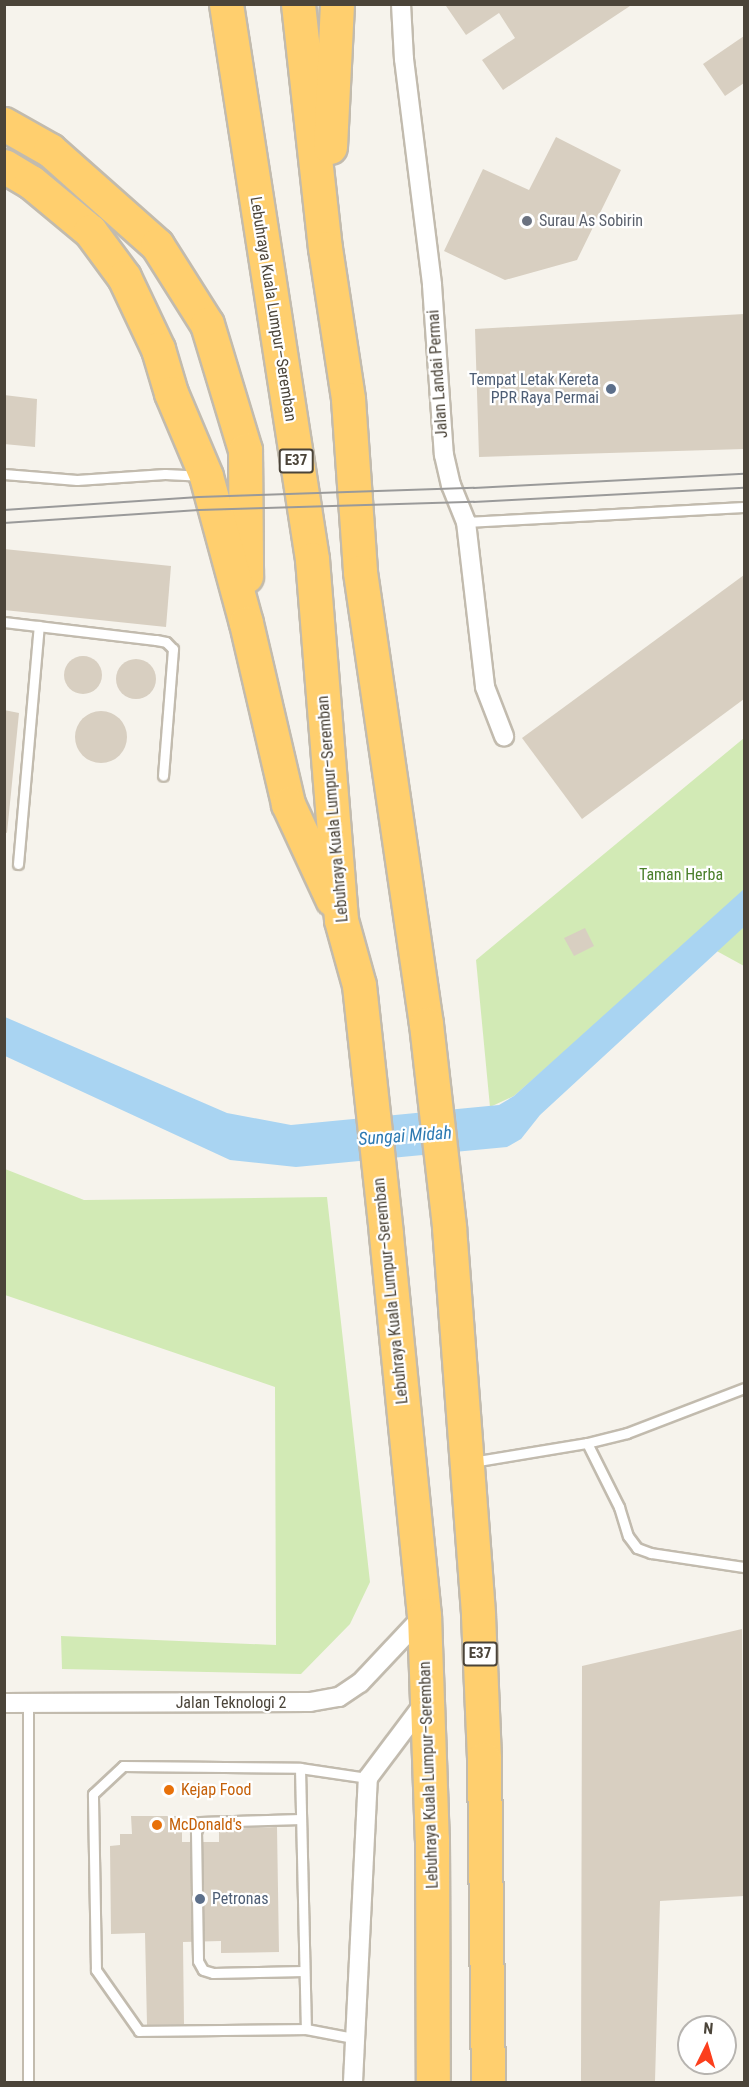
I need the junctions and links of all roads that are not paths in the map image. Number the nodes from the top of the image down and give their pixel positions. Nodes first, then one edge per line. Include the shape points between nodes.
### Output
1 (226, 4) edge
2 (337, 4) edge
3 (401, 4) edge
4 (300, 8) edge
5 (4, 124) edge
6 (4, 166) edge
7 (325, 248) junction
8 (4, 474) edge
9 (206, 476) junction
10 (744, 507) edge
11 (466, 522) junction
12 (4, 622) edge
13 (246, 623) junction
14 (39, 626) junction
15 (504, 736) dead end
16 (163, 776) dead end
17 (18, 864) dead end
18 (342, 920) junction
19 (744, 1388) edge
20 (587, 1443) junction
21 (467, 1463) junction
22 (744, 1567) edge
23 (424, 1615) junction
24 (428, 1698) junction
25 (4, 1703) edge
26 (28, 1704) junction
27 (300, 1768) junction
28 (368, 1778) junction
29 (301, 1819) junction
30 (304, 1971) junction
31 (306, 2029) junction
32 (353, 2038) junction
33 (28, 2082) edge
34 (353, 2082) edge
35 (433, 2082) edge
36 (488, 2082) edge

1 - 18 highway, Lebuhraya Kuala Lumpur–Seremban / E37 via 312,559
2 - 7 highway
3 - 11 street, Jalan Landai Permai via 404,60 432,285 444,455
4 - 7 highway, E37
5 - 13 highway via 50,150 157,245 207,324 244,450
6 - 9 highway via 31,182 90,231 124,277 158,349 171,393
7 - 21 highway, E37 via 348,399 360,572 426,1024 449,1227
8 - 9 lane via 77,480 165,474
9 - 13 highway
10 - 11 lane
11 - 15 street, Jalan Landai Permai via 485,687
12 - 14 lane
13 - 18 highway via 288,804
14 - 16 lane via 156,640 173,649
14 - 17 lane
18 - 23 highway, Lebuhraya Kuala Lumpur–Seremban / E37 via 365,1031
19 - 20 lane via 627,1433
20 - 21 lane
20 - 22 lane via 637,1548
21 - 36 highway, E37 via 484,1759
23 - 24 highway, Lebuhraya Kuala Lumpur–Seremban / E37
23 - 26 street, Jalan Teknologi 2 via 360,1683 339,1697 310,1702
24 - 28 street
24 - 35 highway, Lebuhraya Kuala Lumpur–Seremban / E37
25 - 26 street, Jalan Teknologi 2
26 - 33 lane
27 - 28 lane
27 - 29 lane
27 - 31 lane via 123,1766 93,1794 96,1970 139,2031
28 - 32 street
29 - 30 lane
29 - 30 lane via 200,1822 196,1832 198,1961 203,1970 213,1973
30 - 31 lane
31 - 32 lane
32 - 34 street

